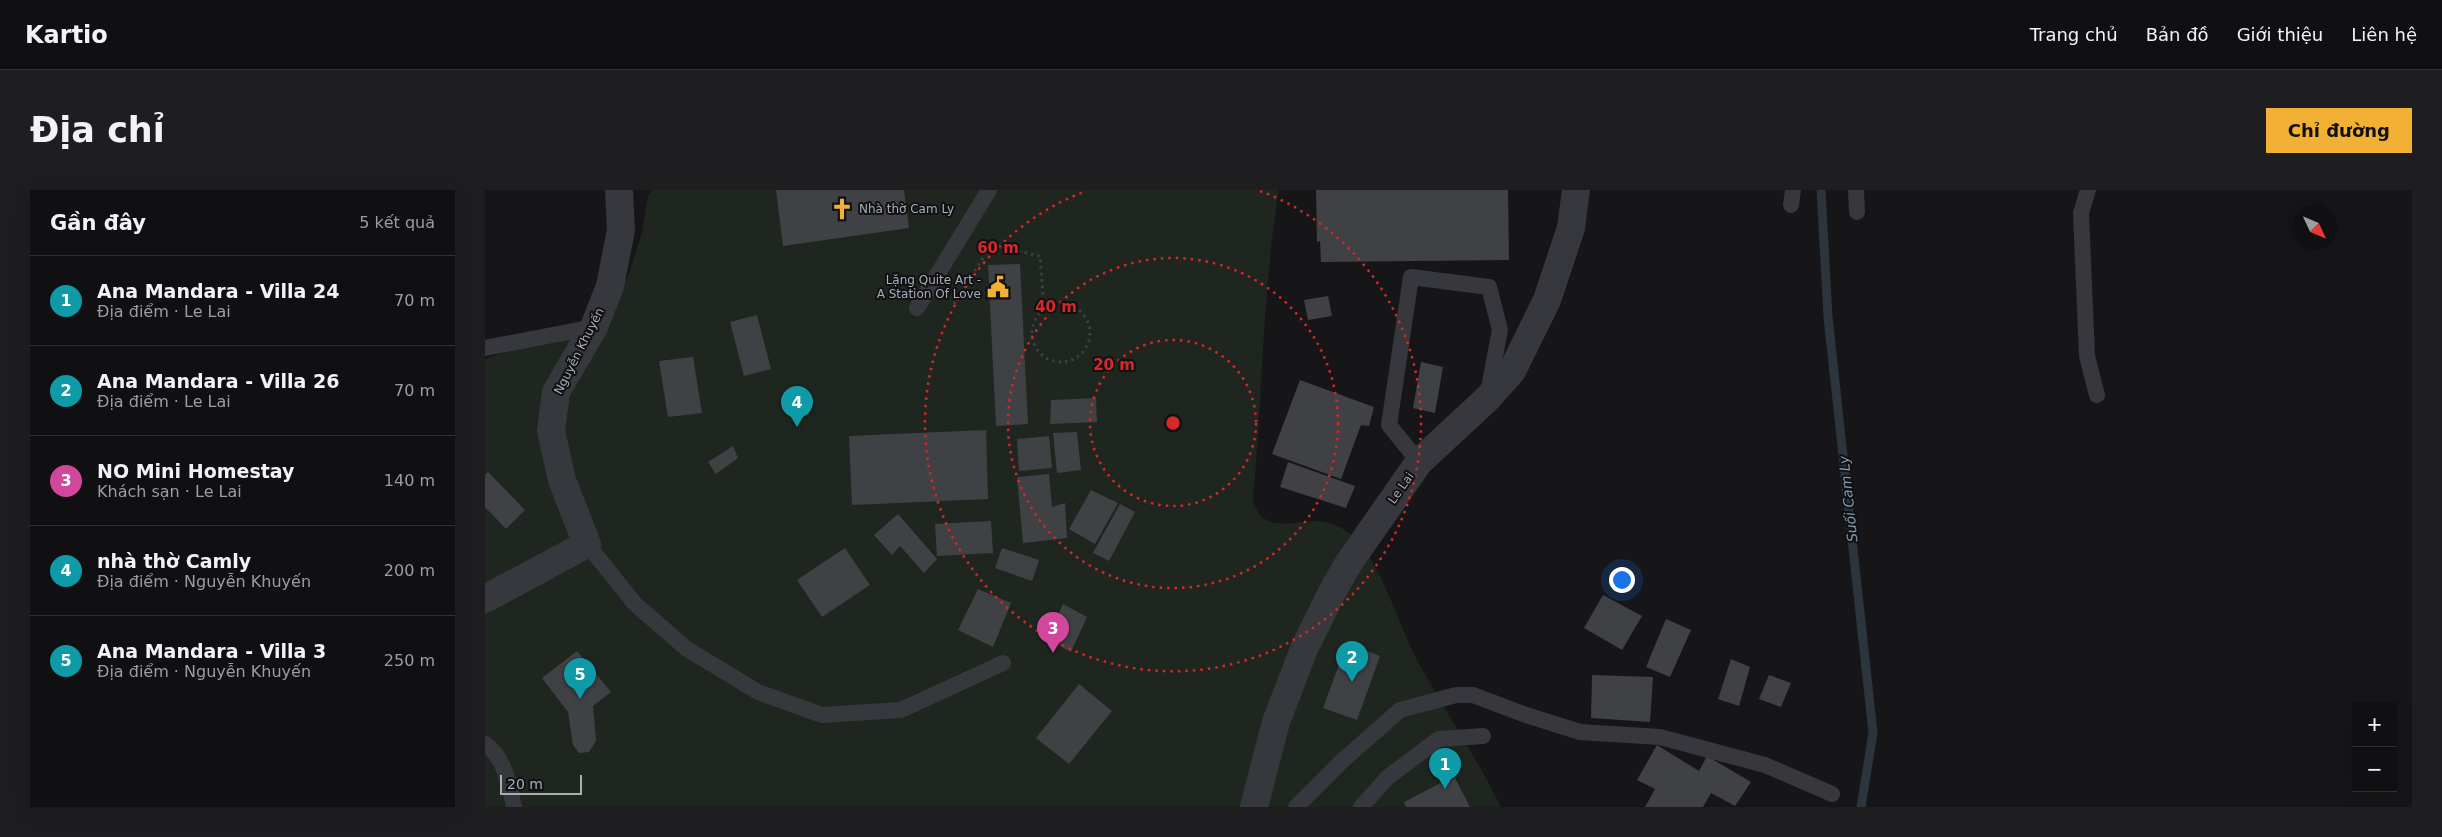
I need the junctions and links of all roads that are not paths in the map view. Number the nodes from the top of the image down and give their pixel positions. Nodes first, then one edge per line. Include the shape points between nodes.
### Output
1 (619, 190) edge
2 (989, 190) edge
3 (1576, 190) edge
4 (1856, 190) edge
5 (2087, 190) edge
6 (1857, 212) dead end
7 (917, 308) dead end
8 (594, 327) junction
9 (485, 348) edge
10 (2097, 395) dead end
11 (1487, 399) junction
12 (1419, 462) junction
13 (587, 544) junction
14 (485, 599) edge
15 (1003, 663) dead end
16 (1483, 736) dead end
17 (485, 744) edge
18 (1832, 794) dead end
19 (514, 807) edge
20 (1254, 807) edge
21 (1296, 807) edge
22 (1361, 807) edge

1 - 8 street, Nguyễn Khuyến via 621,230 610,286
2 - 7 lane
3 - 11 street, Le Lai via 1571,228 1547,300 1512,371
4 - 6 lane
5 - 10 lane via 2081,214 2087,356
8 - 9 lane
8 - 13 street, Nguyễn Khuyến via 556,392 551,431 562,480
11 - 12 street, Le Lai
11 - 12 lane via 1499,330 1489,287 1411,277 1389,425
12 - 20 street, Le Lai via 1348,564 1304,649 1276,722
13 - 14 street
13 - 15 lane via 635,604 687,649 758,692 822,714 901,710
16 - 22 lane via 1439,739 1388,777
17 - 19 lane via 492,748 509,781
18 - 21 lane via 1765,765 1660,737 1579,732 1473,695 1456,695 1400,710

